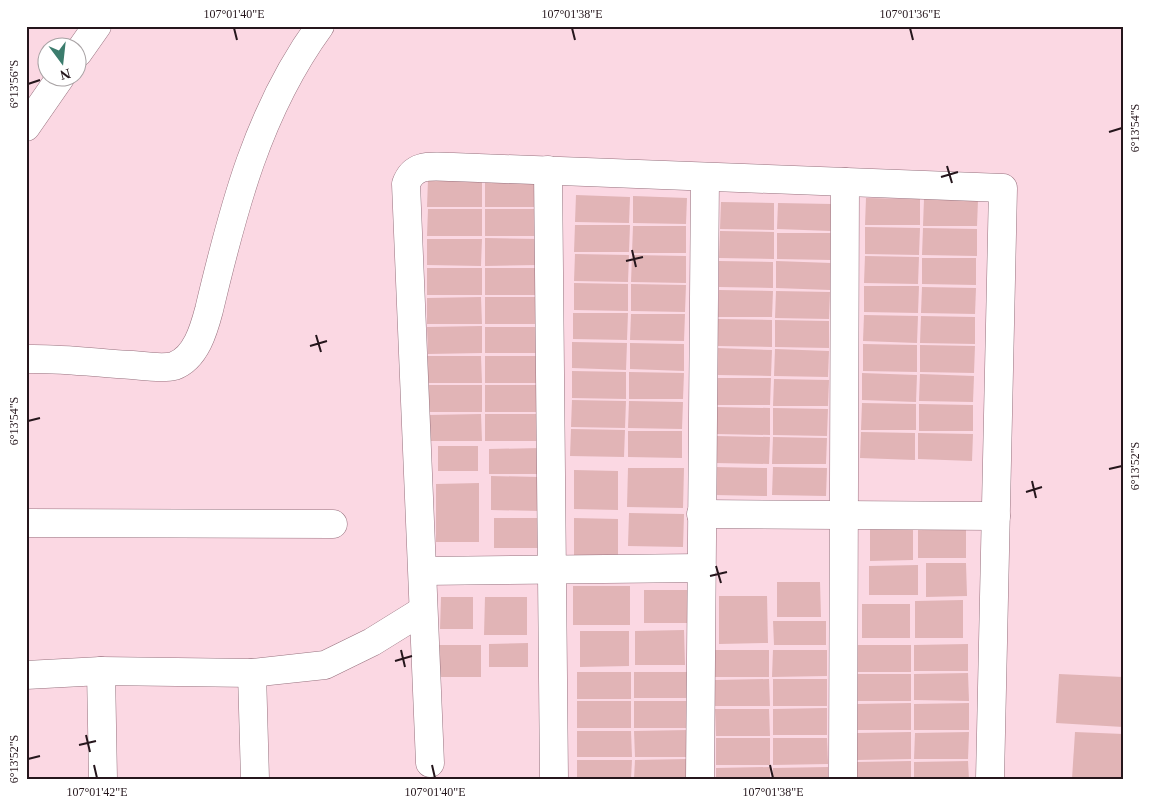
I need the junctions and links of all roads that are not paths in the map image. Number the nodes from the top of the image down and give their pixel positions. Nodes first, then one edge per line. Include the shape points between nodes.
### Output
1 (97, 26) edge
2 (320, 26) edge
3 (88, 39) edge
4 (53, 88) edge
5 (26, 127) edge
6 (548, 170) junction
7 (705, 177) junction
8 (846, 182) junction
9 (26, 359) edge
10 (702, 514) junction
11 (842, 516) junction
12 (996, 516) junction
13 (26, 523) edge
14 (333, 524) dead end
15 (702, 568) junction
16 (553, 569) junction
17 (423, 571) junction
18 (422, 610) junction
19 (101, 671) junction
20 (252, 673) junction
21 (26, 675) edge
22 (430, 763) dead end
23 (103, 779) edge
24 (255, 779) edge
25 (554, 779) edge
26 (700, 779) edge
27 (843, 779) edge
28 (990, 779) edge

1 - 3 street
2 - 9 street via 298,56 262,127 237,196 205,327 192,352 174,366
4 - 5 street
6 - 7 street
6 - 16 street
6 - 17 street via 422,167 410,174 406,184
7 - 8 street
7 - 10 street
8 - 11 street
8 - 12 street via 1003,188
10 - 11 street
10 - 15 street
11 - 12 street
11 - 27 street
12 - 28 street
13 - 14 street
15 - 16 street
15 - 26 street
16 - 17 street
16 - 25 street
17 - 18 street
18 - 20 street via 372,642 325,665
18 - 22 street
19 - 20 street
19 - 21 street
19 - 23 street
20 - 24 street

